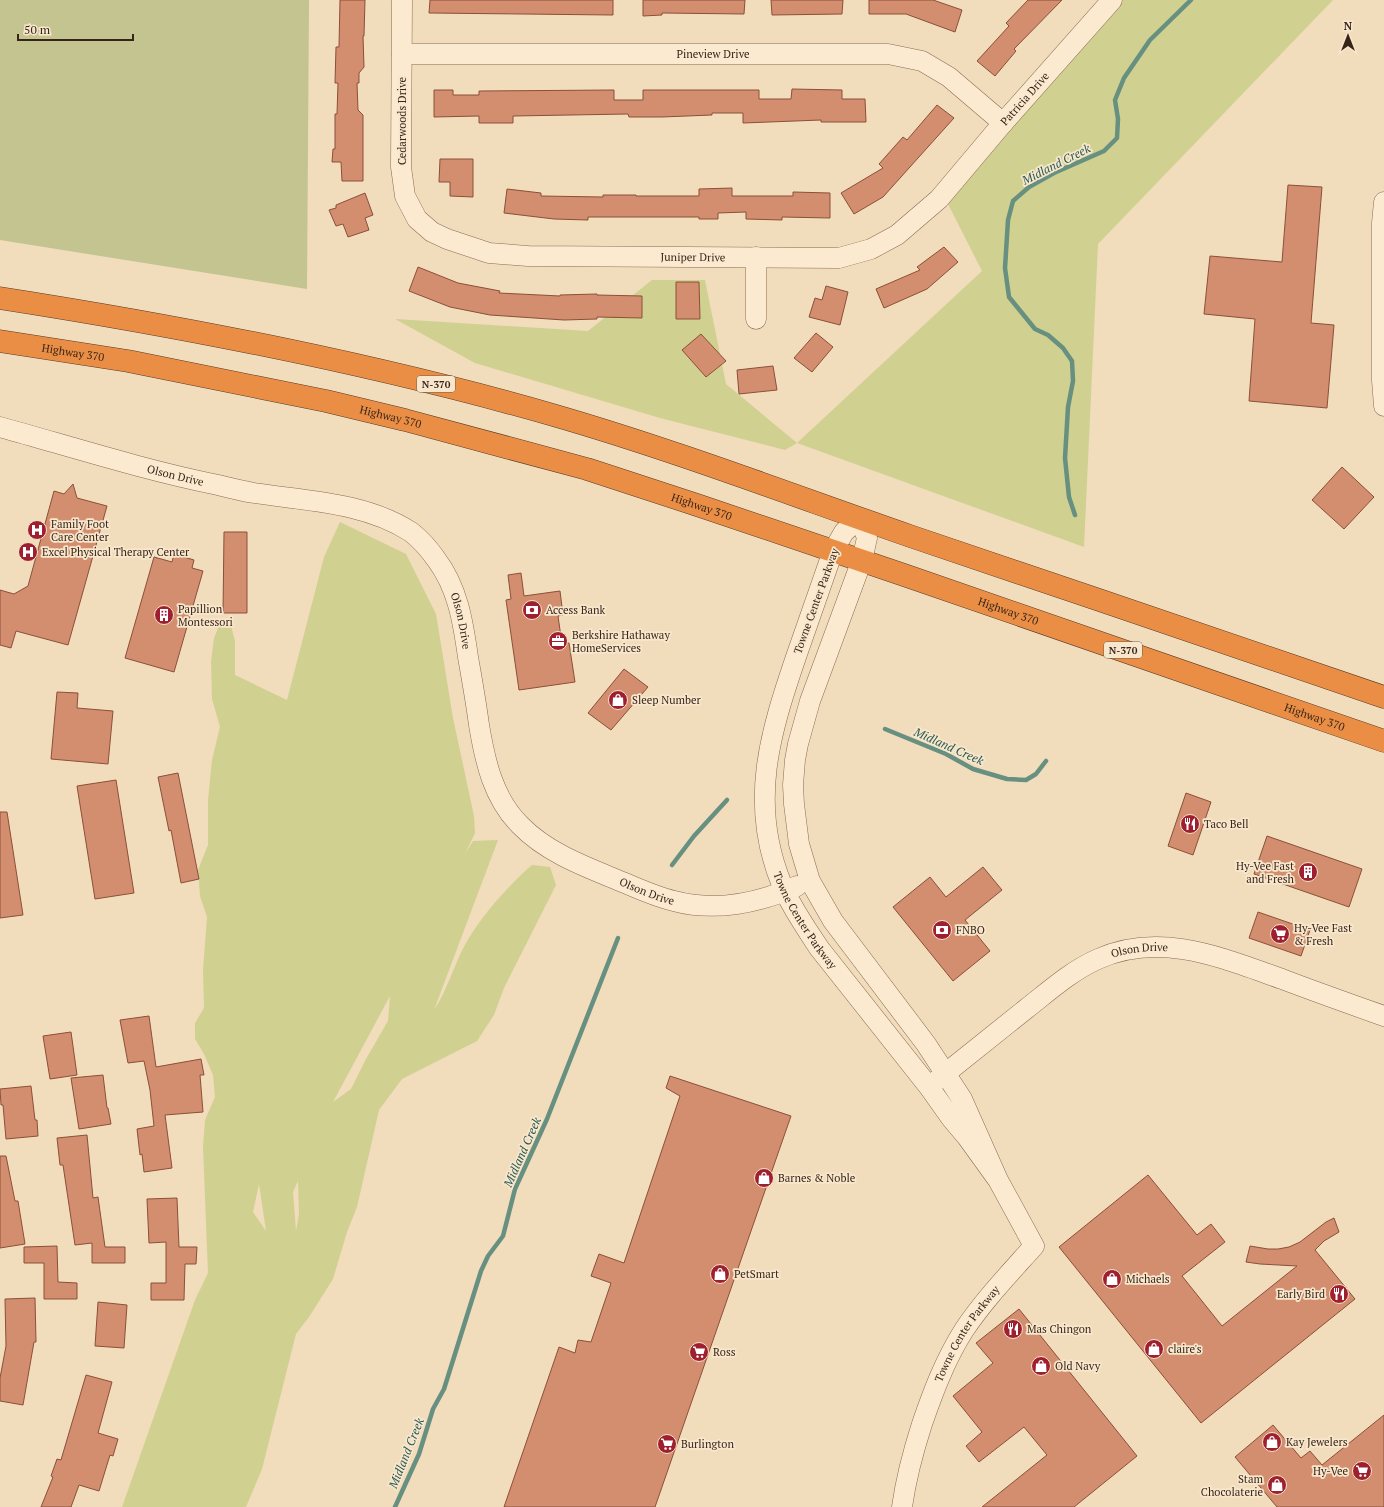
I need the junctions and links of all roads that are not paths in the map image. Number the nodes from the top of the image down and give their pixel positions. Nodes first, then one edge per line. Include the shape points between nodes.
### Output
1 (402, 0) edge
2 (1112, 0) edge
3 (402, 54) junction
4 (1003, 122) junction
5 (939, 199) joint
6 (1384, 202) edge
7 (432, 232) joint
8 (756, 257) junction
9 (0, 298) edge
10 (756, 319) dead end
11 (0, 341) edge
12 (1384, 406) edge
13 (0, 426) edge
14 (860, 518) junction
15 (833, 551) junction
16 (862, 560) junction
17 (1384, 697) edge
18 (1384, 741) edge
19 (810, 881) junction
20 (785, 891) junction
21 (1384, 1016) edge
22 (946, 1073) junction
23 (929, 1087) junction
24 (998, 1180) junction
25 (902, 1507) edge

1 - 3 street, Cedarwoods Drive
2 - 4 street, Patricia Drive
3 - 4 street, Pineview Drive via 888,54 922,61 949,76
3 - 7 street, Cedarwoods Drive via 401,167 405,196 417,219
4 - 5 street, Patricia Drive
5 - 8 street, Juniper Drive via 897,235 871,249 839,258
6 - 12 street
7 - 8 street, Juniper Drive via 489,253 528,256
8 - 10 street
9 - 14 highway, N-370 via 266,345 477,395 634,441
11 - 15 highway, Highway 370 / N-370 via 128,361 405,420 587,469
13 - 20 street, Olson Drive via 183,478 358,510 397,525 412,534 431,552 451,584 463,621 486,761 498,793 519,824 548,847 573,861 649,894 675,902 720,906 753,901
14 - 15 street, Towne Center Parkway via 844,532
14 - 16 street, Towne Center Parkway via 867,538
14 - 17 highway, N-370
15 - 16 highway, Highway 370 / N-370
15 - 20 street, Towne Center Parkway via 780,706 765,774 764,802 770,847
16 - 18 highway, Highway 370 / N-370
16 - 19 street, Towne Center Parkway via 810,701 795,760 793,785 798,844
19 - 20 street, Olson Drive
19 - 22 street, Towne Center Parkway via 834,921
20 - 23 street, Towne Center Parkway via 819,948
21 - 22 street, Olson Drive via 1215,955 1174,948 1133,949 1098,959 1065,978
22 - 23 street, Olson Drive
22 - 24 street, Towne Center Parkway via 962,1099
23 - 24 street, Towne Center Parkway
24 - 25 street, Towne Center Parkway via 1034,1246 988,1298 953,1350 932,1395 920,1431 907,1477

